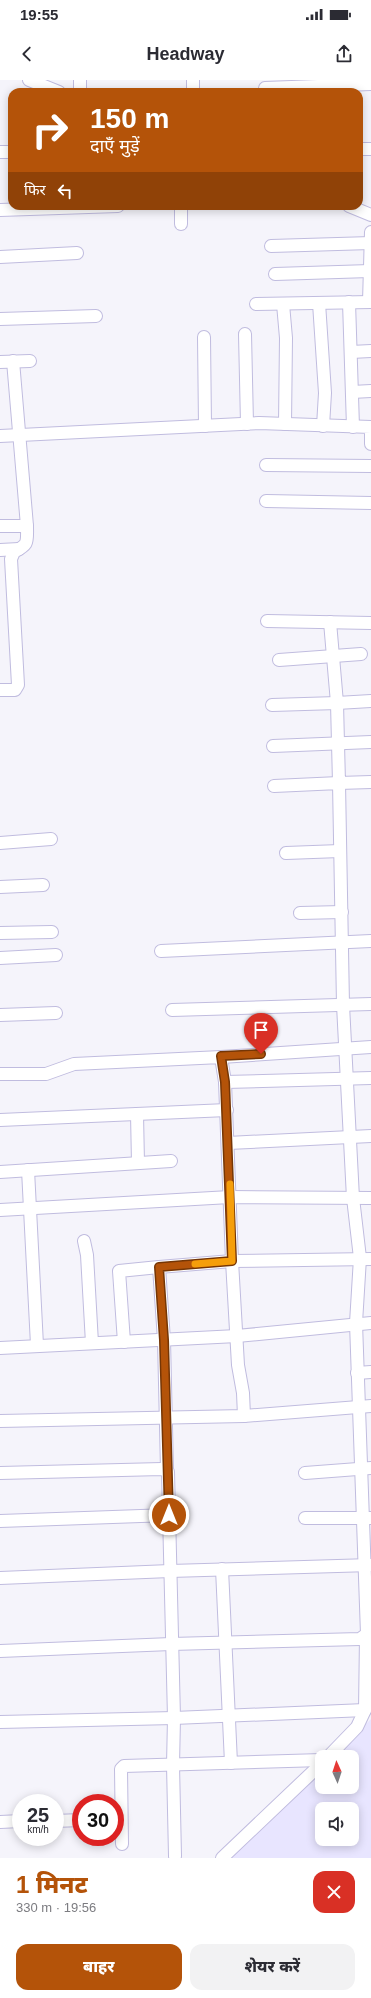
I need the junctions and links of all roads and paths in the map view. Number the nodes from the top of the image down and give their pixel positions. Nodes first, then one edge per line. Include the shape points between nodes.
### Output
1 (29, 80) edge
2 (371, 84) edge
3 (310, 86) edge
4 (49, 88) edge
5 (265, 88) dead end
6 (181, 210) edge
7 (358, 210) edge
8 (371, 216) edge
9 (181, 224) dead end
10 (371, 232) edge
11 (371, 244) edge
12 (271, 246) dead end
13 (77, 253) dead end
14 (0, 257) edge
15 (370, 271) edge
16 (275, 274) dead end
17 (349, 302) junction
18 (370, 302) edge
19 (319, 303) junction
20 (256, 304) dead end
21 (283, 304) junction
22 (96, 316) dead end
23 (0, 319) edge
24 (245, 334) dead end
25 (204, 337) dead end
26 (371, 351) edge
27 (351, 352) junction
28 (14, 361) junction
29 (30, 361) dead end
30 (0, 362) edge
31 (371, 391) edge
32 (352, 392) junction
33 (247, 424) junction
34 (285, 424) junction
35 (205, 426) junction
36 (323, 426) junction
37 (353, 427) junction
38 (18, 435) junction
39 (0, 436) edge
40 (371, 444) edge
41 (266, 465) dead end
42 (371, 466) edge
43 (266, 501) dead end
44 (371, 503) edge
45 (0, 526) edge
46 (27, 526) junction
47 (19, 549) junction
48 (0, 550) edge
49 (267, 621) dead end
50 (330, 622) junction
51 (371, 623) edge
52 (362, 654) dead end
53 (333, 655) junction
54 (279, 660) dead end
55 (0, 690) edge
56 (371, 702) edge
57 (337, 703) junction
58 (272, 705) dead end
59 (371, 742) edge
60 (338, 743) junction
61 (273, 746) dead end
62 (371, 782) edge
63 (339, 783) junction
64 (274, 786) dead end
65 (51, 839) dead end
66 (0, 843) edge
67 (340, 851) junction
68 (286, 853) dead end
69 (43, 885) dead end
70 (0, 887) edge
71 (342, 912) junction
72 (300, 913) dead end
73 (52, 932) dead end
74 (0, 933) edge
75 (371, 940) edge
76 (342, 942) junction
77 (161, 951) dead end
78 (56, 955) dead end
79 (0, 958) edge
80 (371, 1004) edge
81 (343, 1005) junction
82 (172, 1010) dead end
83 (56, 1013) dead end
84 (0, 1015) edge
85 (371, 1047) edge
86 (346, 1048) junction
87 (221, 1056) junction
88 (0, 1074) edge
89 (371, 1078) edge
90 (348, 1079) junction
91 (225, 1082) junction
92 (227, 1110) junction
93 (137, 1114) junction
94 (0, 1120) edge
95 (371, 1136) edge
96 (351, 1138) junction
97 (228, 1143) junction
98 (171, 1161) dead end
99 (138, 1163) junction
100 (28, 1170) junction
101 (0, 1172) edge
102 (230, 1196) junction
103 (353, 1198) junction
104 (371, 1198) edge
105 (29, 1208) junction
106 (0, 1210) edge
107 (84, 1241) dead end
108 (365, 1259) edge
109 (232, 1261) junction
110 (159, 1267) junction
111 (356, 1323) junction
112 (371, 1323) edge
113 (237, 1336) junction
114 (164, 1340) junction
115 (124, 1342) junction
116 (92, 1343) junction
117 (37, 1345) junction
118 (0, 1348) edge
119 (371, 1372) edge
120 (357, 1373) junction
121 (371, 1406) edge
122 (358, 1407) junction
123 (244, 1416) junction
124 (166, 1417) junction
125 (0, 1421) edge
126 (366, 1468) edge
127 (167, 1470) junction
128 (0, 1473) edge
129 (305, 1473) dead end
130 (169, 1515) junction
131 (305, 1518) dead end
132 (366, 1518) edge
133 (0, 1521) edge
134 (367, 1565) edge
135 (222, 1569) junction
136 (170, 1570) junction
137 (0, 1578) edge
138 (366, 1636) junction
139 (226, 1642) junction
140 (171, 1644) junction
141 (0, 1651) edge
142 (365, 1710) junction
143 (228, 1716) junction
144 (174, 1718) junction
145 (0, 1722) edge
146 (335, 1750) edge
147 (315, 1761) edge
148 (231, 1763) junction
149 (173, 1765) junction
150 (315, 1768) edge
151 (122, 1794) edge
152 (12, 1821) edge
153 (0, 1822) edge
154 (175, 1856) dead end
155 (222, 1858) edge

1 - 4 street
2 - 3 street
3 - 5 street
6 - 9 street
7 - 8 street
10 - 11 street
11 - 12 street
11 - 15 street
13 - 14 street
15 - 16 street
15 - 18 street
17 - 18 street
17 - 19 street
17 - 27 street
19 - 21 street
19 - 36 street via 325,393
20 - 21 street
21 - 34 street via 286,338
22 - 23 street
24 - 33 street
25 - 35 street
26 - 27 street
27 - 32 street
28 - 29 street
28 - 30 street
28 - 38 street
31 - 32 street
32 - 37 street
33 - 34 street
33 - 35 street
34 - 36 street
35 - 38 street
36 - 37 street
37 - 40 street via 370,427
38 - 39 street
38 - 46 street
41 - 42 street
43 - 44 street
45 - 46 street
46 - 47 street via 26,545
47 - 48 street
47 - 55 street via 14,552 11,559 18,685 15,690
49 - 50 street
50 - 51 street
50 - 53 street
52 - 53 street
53 - 54 street
53 - 57 street
56 - 57 street
57 - 58 street
57 - 60 street
59 - 60 street
60 - 61 street
60 - 63 street
62 - 63 street
63 - 64 street
63 - 67 street
65 - 66 street
67 - 68 street
67 - 71 street
69 - 70 street
71 - 72 street
71 - 76 street
73 - 74 street
75 - 76 street
76 - 77 street
76 - 81 street
78 - 79 street
80 - 81 street
81 - 82 street
81 - 86 street
83 - 84 street
85 - 86 street
86 - 87 street
86 - 90 street
87 - 88 street via 74,1064 46,1074
87 - 91 street
89 - 90 street
90 - 91 street
90 - 96 street
91 - 92 street
92 - 93 street
92 - 97 street
93 - 94 street
93 - 99 street
95 - 96 street
96 - 97 street
96 - 103 street
97 - 102 street
98 - 99 street
99 - 100 street
100 - 101 street
100 - 105 street
102 - 103 street
102 - 105 street
102 - 109 street
103 - 104 street
103 - 108 street
105 - 106 street
105 - 117 street
107 - 116 street
108 - 109 street
108 - 111 street
109 - 110 street
109 - 113 street
110 - 114 street
110 - 115 street via 119,1271
111 - 112 street
111 - 113 street
111 - 120 street
113 - 114 street
113 - 123 street
114 - 115 street
114 - 124 street
115 - 116 street
116 - 117 street
117 - 118 street
119 - 120 street
120 - 122 street
121 - 122 street
122 - 123 street
122 - 126 street
123 - 124 street
124 - 125 street
124 - 127 street
126 - 129 street
126 - 132 street
127 - 128 street
127 - 130 street
130 - 133 street
130 - 136 street
131 - 132 street
132 - 134 street
134 - 135 street
134 - 138 street
135 - 136 street
135 - 139 street
136 - 137 street
136 - 140 street
138 - 139 street via 360,1639
138 - 142 street
139 - 140 street
139 - 143 street
140 - 141 street
140 - 144 street
142 - 143 street
142 - 146 street via 357,1727
143 - 144 street
143 - 148 street
144 - 145 street
144 - 149 street
147 - 148 street
148 - 149 street
149 - 151 street via 122,1767
149 - 154 street
150 - 155 street
152 - 153 street

